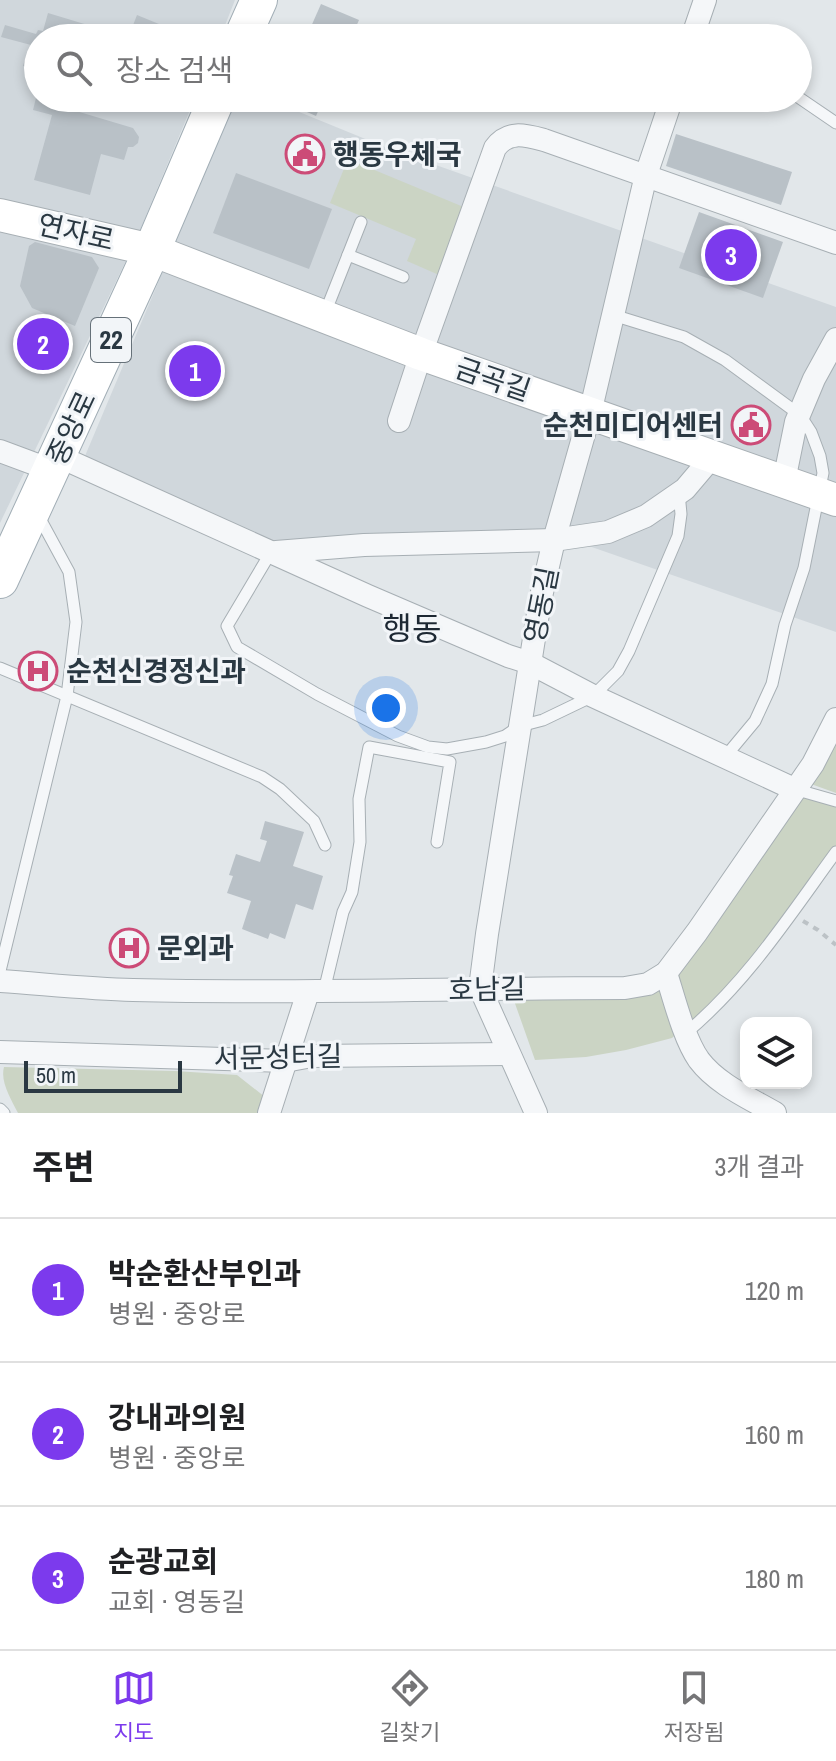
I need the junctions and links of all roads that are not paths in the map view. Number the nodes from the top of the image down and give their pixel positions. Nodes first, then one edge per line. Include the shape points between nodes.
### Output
1 (259, 0) edge
2 (705, 0) edge
3 (248, 24) edge
4 (697, 24) edge
5 (812, 107) edge
6 (211, 112) edge
7 (667, 112) edge
8 (836, 123) edge
9 (646, 175) junction
10 (0, 215) edge
11 (361, 222) dead end
12 (836, 243) edge
13 (152, 250) junction
14 (348, 255) junction
15 (403, 277) dead end
16 (613, 315) junction
17 (323, 317) junction
18 (836, 339) edge
19 (421, 354) junction
20 (590, 413) junction
21 (800, 415) junction
22 (399, 421) dead end
23 (0, 451) edge
24 (713, 456) junction
25 (55, 463) junction
26 (784, 481) junction
27 (679, 493) junction
28 (827, 497) edge
29 (34, 507) junction
30 (554, 540) junction
31 (271, 552) junction
32 (0, 580) edge
33 (530, 663) junction
34 (0, 668) edge
35 (67, 696) junction
36 (593, 696) junction
37 (836, 719) edge
38 (520, 726) junction
39 (725, 757) junction
40 (794, 789) junction
41 (836, 801) edge
42 (437, 842) dead end
43 (325, 845) dead end
44 (836, 852) edge
45 (0, 971) edge
46 (666, 973) junction
47 (0, 981) edge
48 (480, 988) junction
49 (316, 991) junction
50 (686, 1033) junction
51 (0, 1052) edge
52 (508, 1054) junction
53 (285, 1061) junction
54 (269, 1113) edge
55 (536, 1113) edge
56 (775, 1113) edge

1 - 3 main road
2 - 4 street
5 - 8 lane
6 - 13 main road, 중앙로 / 22
7 - 9 street, 영동길
9 - 12 street
9 - 16 street, 영동길
9 - 19 street via 525,135 500,142
10 - 13 street, 연자로
11 - 14 lane
13 - 17 street, 금곡길
13 - 25 main road, 중앙로 / 22
14 - 15 lane
14 - 17 lane
16 - 20 street, 영동길
16 - 21 lane via 701,345
17 - 19 street, 금곡길
18 - 21 street
19 - 20 street, 금곡길
19 - 22 street
20 - 24 street, 금곡길
20 - 30 street, 영동길
21 - 26 street
21 - 28 lane via 820,456
23 - 25 street
24 - 26 street, 금곡길
24 - 27 street
25 - 29 main road, 중앙로 / 22
25 - 31 street
26 - 28 street, 금곡길
27 - 30 street via 646,516 608,532
27 - 36 lane via 678,536 622,665
28 - 39 lane via 785,625 772,684 755,721
29 - 32 main road, 중앙로 / 22
29 - 35 lane via 69,572 76,622
30 - 31 street
30 - 33 street, 영동길
31 - 33 street
31 - 38 lane via 227,626 237,647 317,694 428,747 486,742
33 - 36 street
33 - 38 street, 영동길
34 - 35 lane
35 - 43 lane via 262,777 314,821
35 - 45 lane
36 - 38 lane
36 - 39 street
37 - 40 street
38 - 48 street, 영동길
39 - 40 street
40 - 41 lane
40 - 46 street
42 - 49 lane via 450,762 369,747 352,892
44 - 50 lane via 749,971
46 - 48 street, 호남길 via 648,984 625,988
46 - 50 street
47 - 49 street, 호남길 via 130,990
48 - 49 street, 호남길
48 - 52 street
49 - 53 street
50 - 56 street via 708,1070
51 - 53 street, 서문성터길
52 - 53 street, 서문성터길 via 312,1056
52 - 55 street
53 - 54 street

